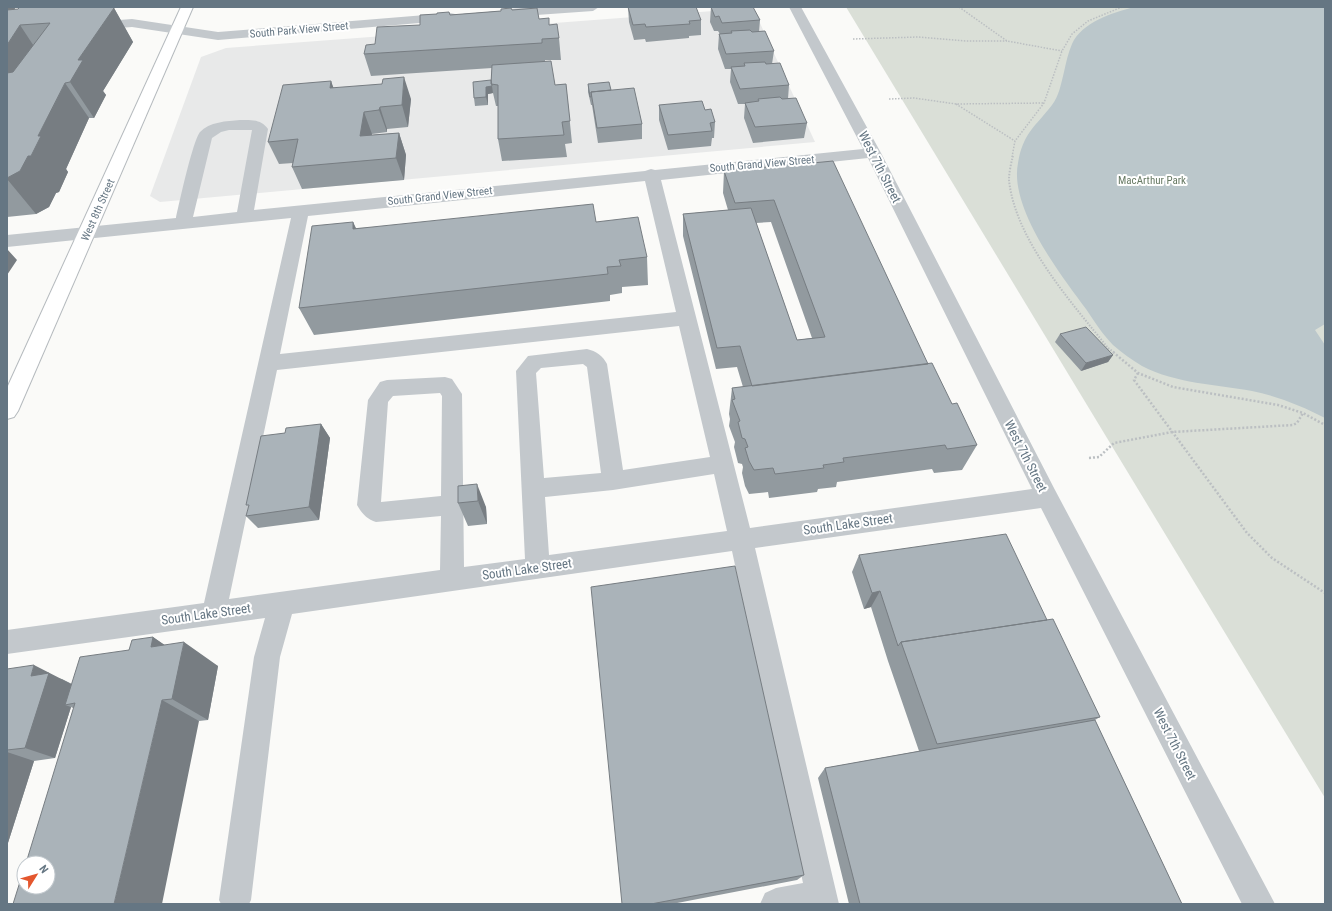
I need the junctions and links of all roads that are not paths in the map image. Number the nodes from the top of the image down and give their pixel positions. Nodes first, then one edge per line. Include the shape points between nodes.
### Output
1 (187, 7) edge
2 (593, 7) edge
3 (795, 7) edge
4 (112, 11) edge
5 (497, 14) edge
6 (466, 16) edge
7 (103, 25) junction
8 (81, 27) edge
9 (177, 30) junction
10 (873, 153) junction
11 (651, 174) junction
12 (301, 211) junction
13 (245, 216) junction
14 (183, 223) junction
15 (88, 232) junction
16 (7, 241) edge
17 (687, 318) junction
18 (268, 363) junction
19 (10, 400) edge
20 (722, 464) junction
21 (613, 481) junction
22 (533, 489) junction
23 (1047, 497) junction
24 (454, 505) junction
25 (741, 539) junction
26 (538, 568) junction
27 (452, 580) junction
28 (282, 604) junction
29 (214, 613) junction
30 (7, 642) edge
31 (235, 900) dead end
32 (822, 900) edge
33 (776, 904) edge
34 (1259, 904) edge

1 - 9 main road, West 8th Street
2 - 5 street
3 - 10 street, West 7th Street
4 - 7 street
6 - 9 street, South Park View Street via 218,36
7 - 8 street, South Park View Street
7 - 9 street, South Park View Street via 132,23
9 - 15 main road, West 8th Street
10 - 11 street, South Grand View Street
10 - 23 street, West 7th Street
11 - 12 street, South Grand View Street
11 - 17 street
12 - 13 street, South Grand View Street
12 - 18 street
13 - 14 street, South Grand View Street
13 - 14 street via 260,129 256,125 218,128 205,136
14 - 15 street, South Grand View Street
15 - 16 street, South Grand View Street
15 - 19 main road, West 8th Street
17 - 18 street
17 - 20 street
18 - 29 street
20 - 21 street
20 - 25 street
21 - 22 street
21 - 22 street via 596,364 587,356 534,361 526,371
22 - 26 street
23 - 25 street, South Lake Street
23 - 34 street, West 7th Street
24 - 24 street via 452,394 445,386 387,388 378,400 369,505 376,512
24 - 27 street
25 - 26 street, South Lake Street
25 - 32 street
26 - 27 street, South Lake Street
27 - 28 street, South Lake Street
28 - 29 street, South Lake Street
28 - 31 street via 266,657
29 - 30 street, South Lake Street
32 - 33 street

